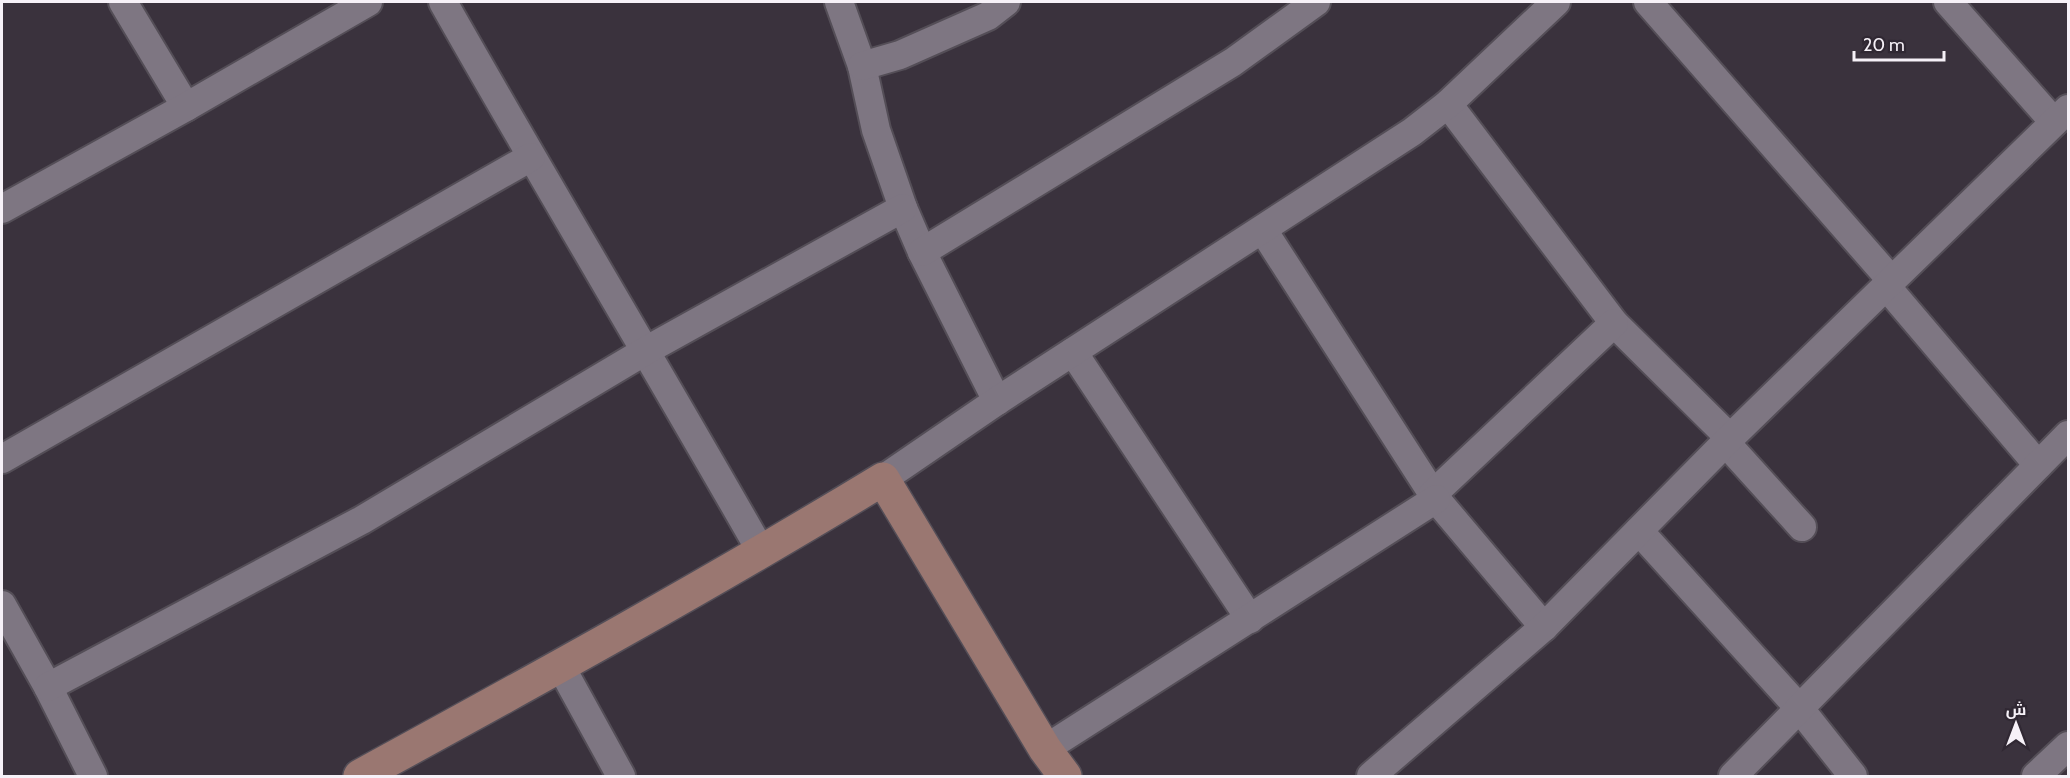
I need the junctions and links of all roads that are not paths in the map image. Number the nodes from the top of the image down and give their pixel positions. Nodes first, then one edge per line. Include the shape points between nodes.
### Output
1 (123, 2) edge
2 (368, 2) edge
3 (442, 2) edge
4 (839, 2) edge
5 (1006, 2) edge
6 (1316, 2) edge
7 (1556, 2) edge
8 (1648, 2) edge
9 (1948, 2) edge
10 (862, 66) junction
11 (1448, 104) junction
12 (186, 107) junction
13 (2061, 116) edge
14 (531, 157) junction
15 (903, 208) junction
16 (2, 209) edge
17 (1263, 230) junction
18 (922, 252) junction
19 (1889, 283) junction
20 (1614, 323) junction
21 (646, 350) junction
22 (1073, 352) junction
23 (997, 401) junction
24 (2068, 435) edge
25 (1728, 440) junction
26 (2, 459) edge
27 (2038, 465) junction
28 (883, 478) junction
29 (1435, 496) junction
30 (1802, 527) dead end
31 (1639, 531) junction
32 (762, 553) junction
33 (2, 605) edge
34 (1250, 619) junction
35 (1544, 627) junction
36 (561, 667) junction
37 (48, 687) junction
38 (1800, 709) junction
39 (2068, 746) edge
40 (1046, 749) junction
41 (368, 775) edge
42 (93, 777) edge
43 (621, 777) edge
44 (1065, 777) edge
45 (1371, 777) edge
46 (1733, 777) edge
47 (1853, 777) edge
48 (2036, 777) edge

1 - 12 street
2 - 12 street
3 - 14 street
4 - 10 street
5 - 10 street via 988,16 900,55
6 - 18 street via 1233,62
7 - 11 street
8 - 19 street
9 - 13 street
10 - 15 street via 876,130
11 - 17 street
11 - 20 street
12 - 16 street
13 - 19 street
14 - 21 street
14 - 26 street
15 - 18 street
15 - 21 street
17 - 22 street
17 - 29 street
18 - 23 street
19 - 25 street
19 - 27 street
20 - 25 street
20 - 29 street
21 - 32 street
21 - 37 street via 362,520
22 - 23 street
22 - 34 street
23 - 28 street
24 - 27 street
25 - 30 street
25 - 31 street
27 - 38 street
28 - 32 street
28 - 40 street
29 - 34 street
29 - 35 street
31 - 35 street
31 - 38 street
32 - 36 street
33 - 37 street
34 - 40 street
35 - 45 street
36 - 41 street
36 - 43 street
37 - 42 street
38 - 46 street
38 - 47 street
39 - 48 street
40 - 44 street

